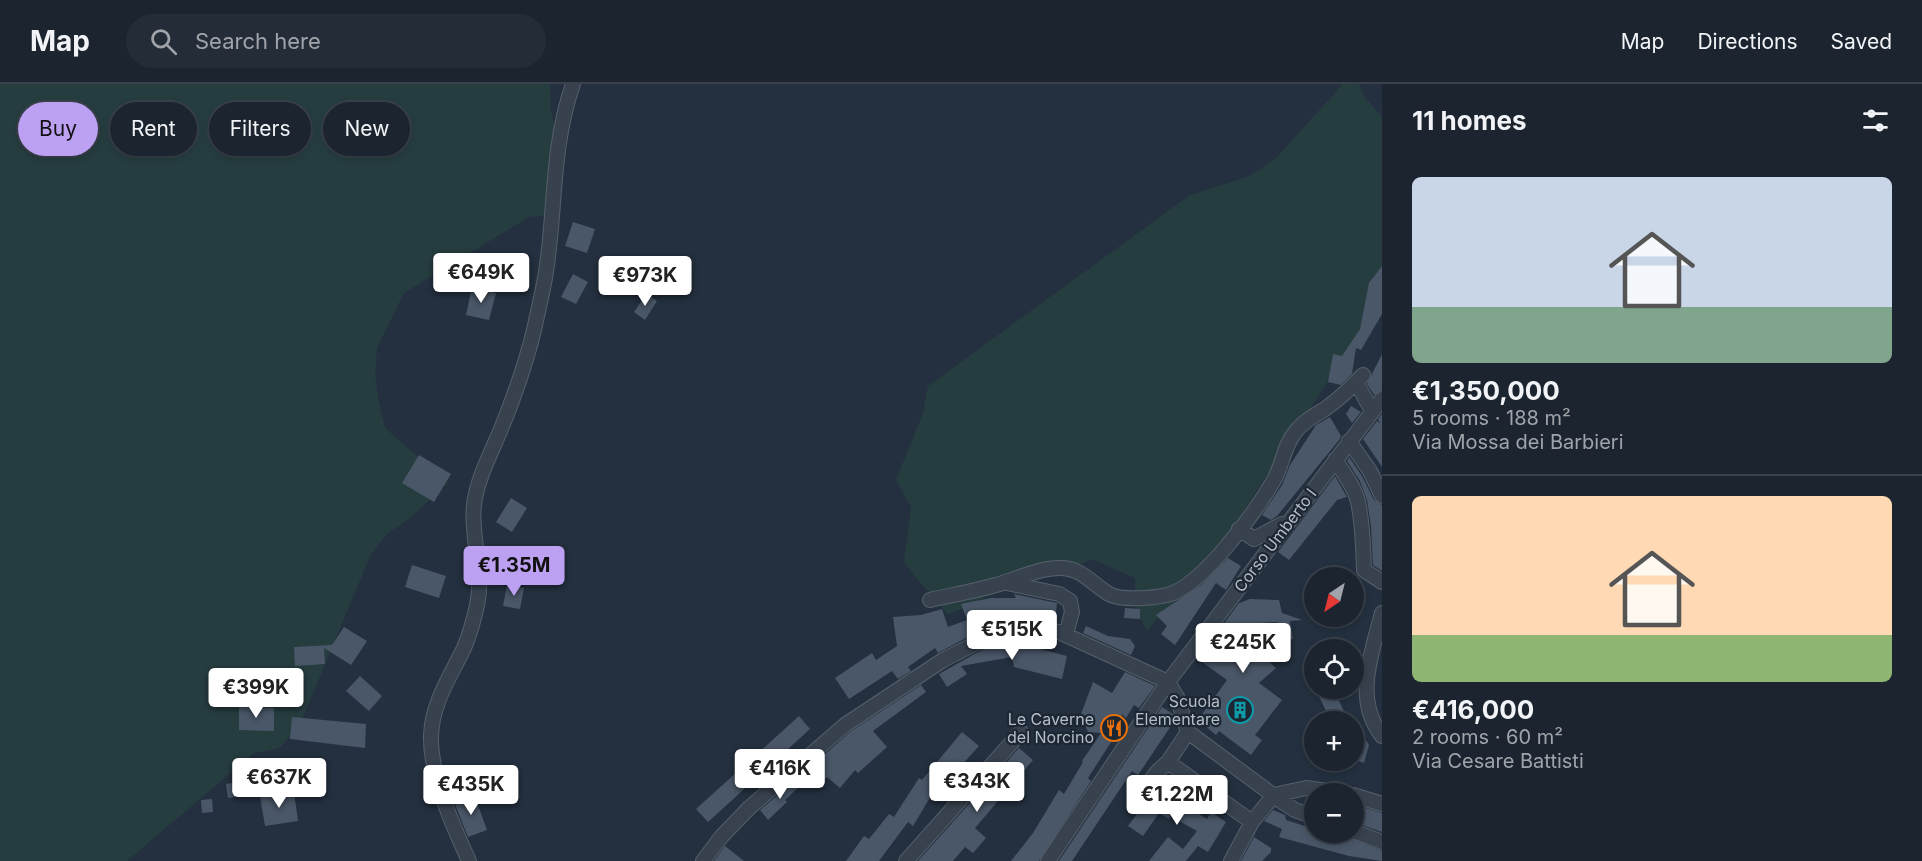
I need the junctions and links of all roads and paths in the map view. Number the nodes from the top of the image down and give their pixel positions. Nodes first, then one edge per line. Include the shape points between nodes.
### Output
1 (573, 84) edge
2 (1382, 399) edge
3 (1372, 411) junction
4 (1349, 441) junction
5 (1335, 460) junction
6 (1382, 496) edge
7 (1289, 520) junction
8 (1239, 529) junction
9 (1005, 582) junction
10 (1382, 582) edge
11 (930, 600) dead end
12 (1382, 613) edge
13 (1066, 634) junction
14 (1168, 682) junction
15 (1021, 732) dead end
16 (1188, 732) junction
17 (1382, 736) edge
18 (1168, 762) junction
19 (1304, 788) edge
20 (1274, 795) junction
21 (1138, 796) dead end
22 (1364, 798) edge
23 (1382, 804) edge
24 (1304, 813) edge
25 (1252, 822) junction
26 (1364, 835) edge
27 (1382, 842) edge
28 (469, 861) edge
29 (703, 861) edge
30 (906, 861) edge
31 (1048, 861) edge
32 (1231, 861) edge

1 - 28 street via 559,138 546,272 533,333 474,504 479,564 477,605 466,643 439,699 431,730 437,779
2 - 3 street, Corso Umberto I
3 - 4 street, Corso Umberto I
3 - 8 street via 1359,379 1300,426 1272,482
4 - 5 street, Corso Umberto I
4 - 6 street
5 - 7 street, Corso Umberto I
5 - 10 street via 1358,500 1364,570
7 - 8 street via 1254,539
7 - 14 street, Corso Umberto I
8 - 9 street via 1197,578 1167,595 1115,597 1078,572 1064,568
9 - 11 street
9 - 13 street via 1059,594 1070,601 1072,612
12 - 17 street via 1366,695 1372,721
13 - 14 street
13 - 29 street via 1038,629 1007,632 943,660 827,740 749,808
14 - 16 street
14 - 31 street, Corso Umberto I
15 - 30 street
16 - 18 street
16 - 20 street
18 - 21 street
18 - 25 street
19 - 20 street
20 - 24 street
20 - 25 street
22 - 23 street
25 - 32 street
26 - 27 street

